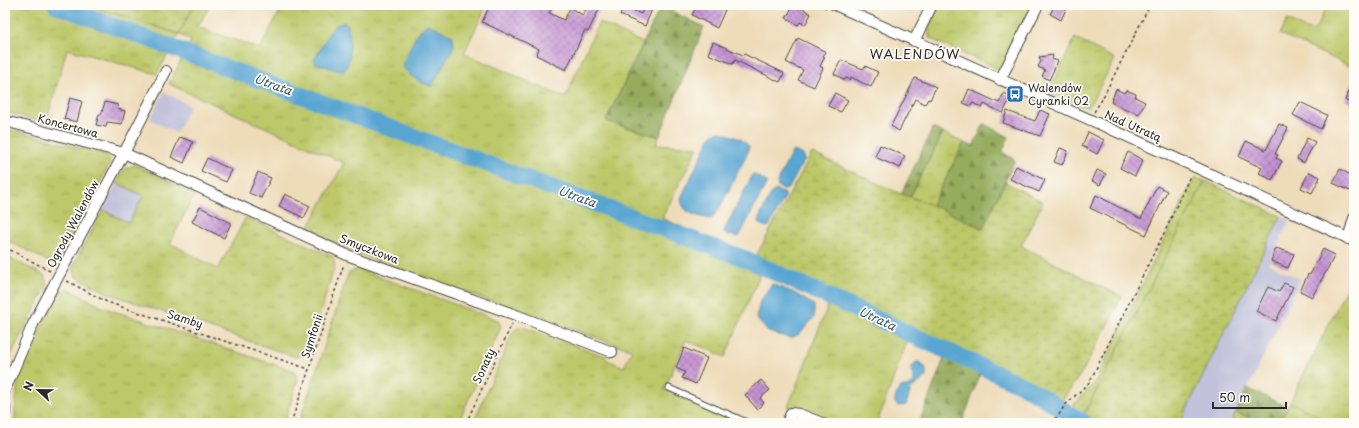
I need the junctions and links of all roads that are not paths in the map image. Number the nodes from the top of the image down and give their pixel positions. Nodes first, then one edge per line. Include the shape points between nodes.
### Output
1 (835, 5) edge
2 (932, 5) edge
3 (1038, 5) edge
4 (914, 41) junction
5 (166, 72) dead end
6 (1000, 80) junction
7 (5, 121) edge
8 (124, 153) junction
9 (1354, 218) edge
10 (1351, 240) edge
11 (612, 352) dead end
12 (669, 388) dead end
13 (5, 390) edge
14 (5, 407) edge
15 (5, 413) edge
16 (789, 418) edge
17 (749, 423) edge
18 (822, 423) edge

1 - 4 street, Nad Utratą
2 - 4 street
3 - 6 street
4 - 6 street, Nad Utratą
5 - 8 street, Ogrody Walendów
6 - 10 street, Nad Utratą
7 - 8 street, Koncertowa
8 - 11 street, Smyczkowa via 347,255
8 - 13 street, Ogrody Walendów via 33,324
9 - 10 street
12 - 17 lane
14 - 15 street
16 - 18 street via 799,414

